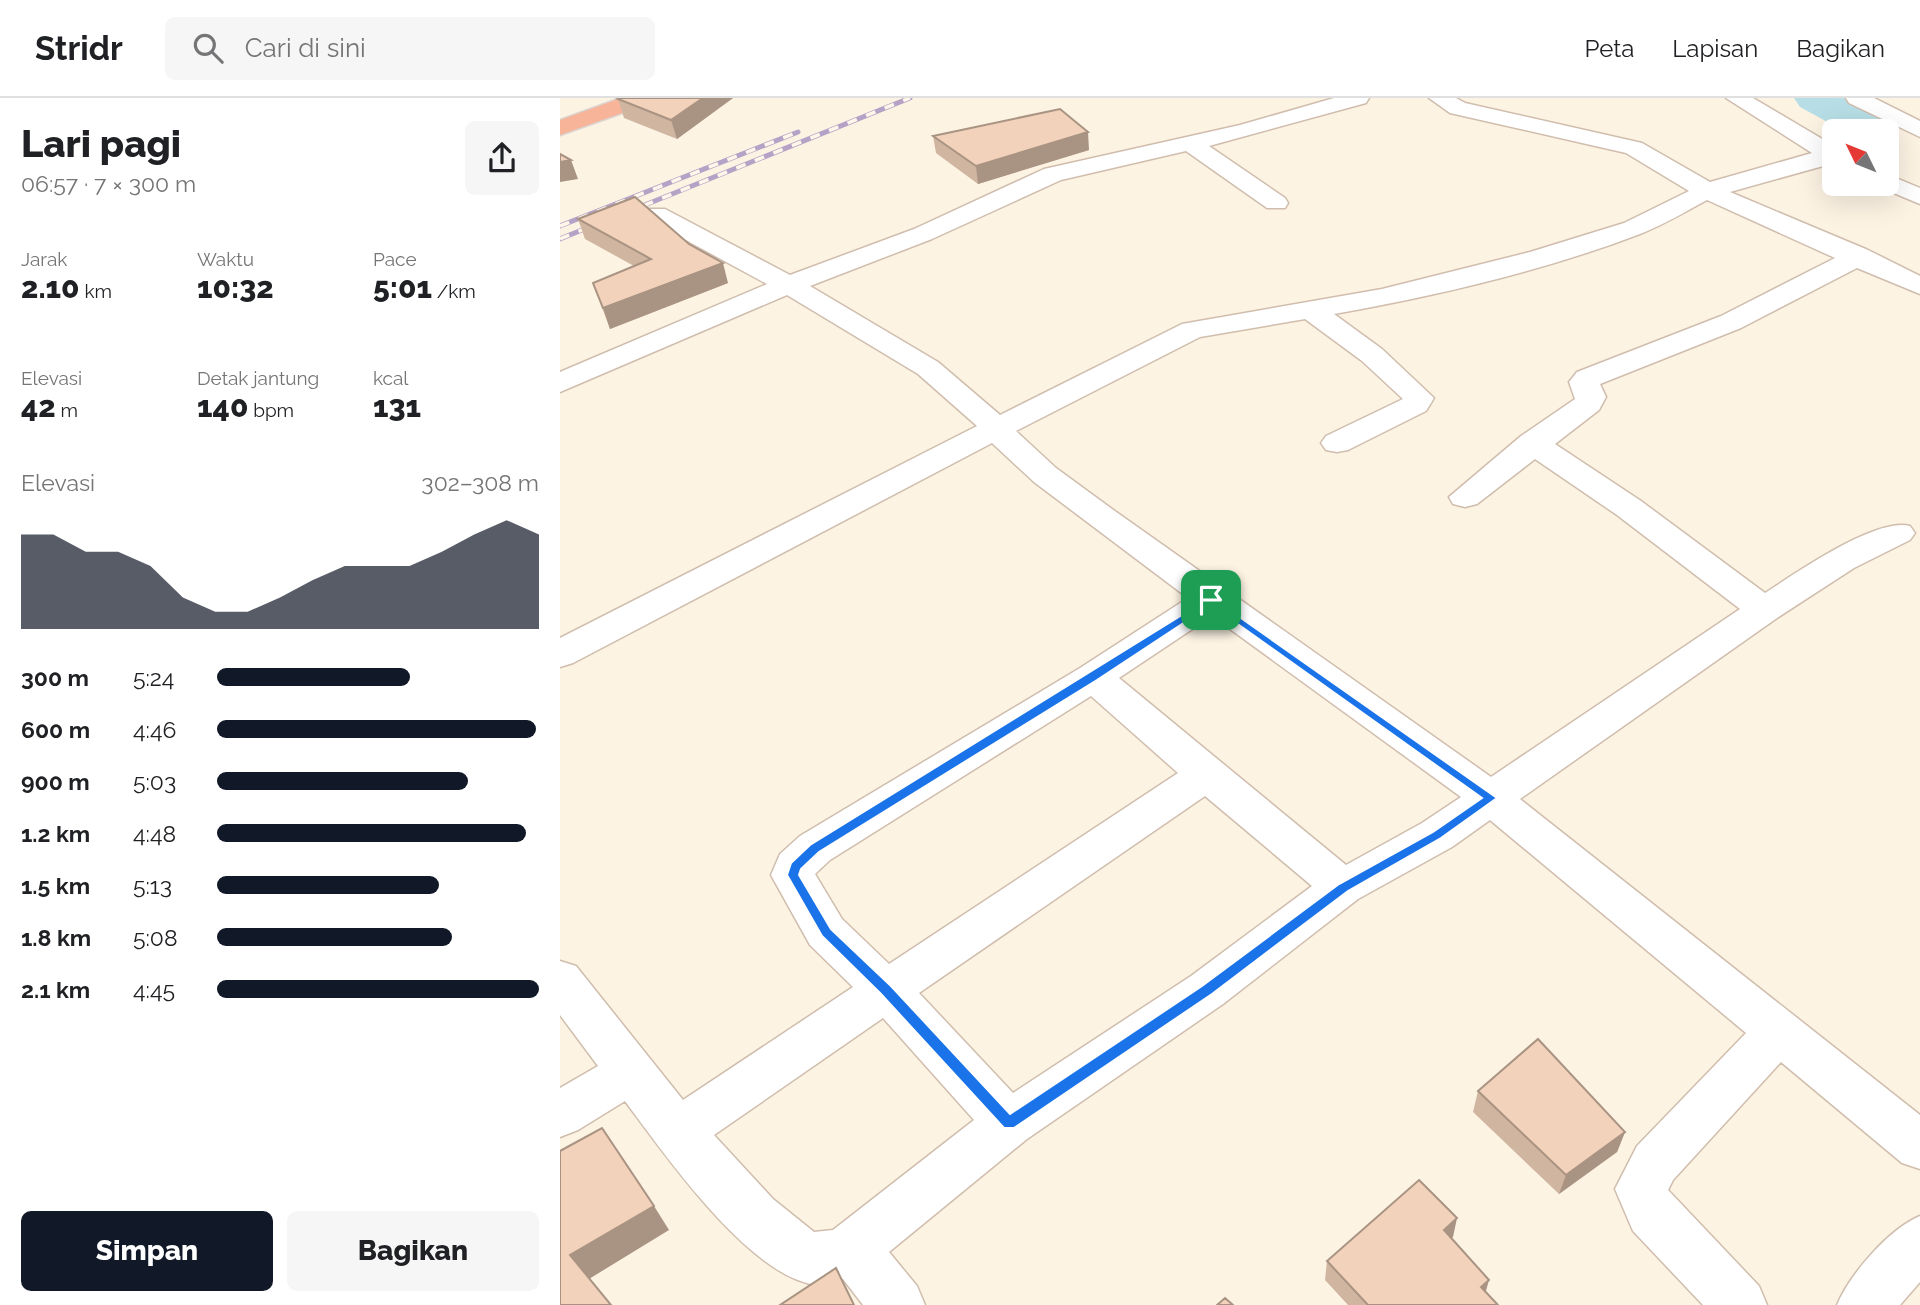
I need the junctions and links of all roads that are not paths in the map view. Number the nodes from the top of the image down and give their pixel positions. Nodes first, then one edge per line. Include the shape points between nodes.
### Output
1 (594, 98) edge
2 (642, 98) edge
3 (1358, 98) edge
4 (1505, 98) edge
5 (1737, 98) edge
6 (1857, 98) edge
7 (1449, 103) edge
8 (560, 111) edge
9 (560, 128) edge
10 (1918, 131) edge
11 (1899, 137) edge
12 (1189, 143) junction
13 (1822, 148) edge
14 (1822, 158) edge
15 (1899, 187) edge
16 (1707, 191) junction
17 (1920, 197) edge
18 (1276, 203) dead end
19 (656, 214) edge
20 (1858, 256) junction
21 (788, 285) junction
22 (1920, 286) edge
23 (1312, 311) junction
24 (560, 383) edge
25 (994, 428) junction
26 (1337, 443) dead end
27 (1532, 443) junction
28 (1465, 497) dead end
29 (1898, 533) dead end
30 (1211, 600) junction
31 (1764, 610) junction
32 (560, 654) edge
33 (1093, 677) junction
34 (1206, 774) junction
35 (1491, 798) junction
36 (1343, 887) junction
37 (560, 980) edge
38 (886, 990) junction
39 (1778, 1032) junction
40 (632, 1071) junction
41 (560, 1114) edge
42 (1009, 1123) junction
43 (677, 1132) junction
44 (1920, 1146) edge
45 (1920, 1242) edge
46 (852, 1248) junction
47 (898, 1305) edge
48 (1740, 1305) edge
49 (1864, 1305) edge

1 - 8 highway
2 - 9 highway
3 - 12 street
4 - 7 street
5 - 13 street
6 - 10 street
7 - 16 street via 1634,148
10 - 11 street
12 - 18 street
12 - 21 street via 1053,174 923,234
14 - 16 street
15 - 17 street
16 - 20 street
16 - 23 street via 1633,228 1539,258
19 - 21 street
20 - 22 street
20 - 27 street via 1731,322 1587,378 1588,404
21 - 24 street
21 - 25 street via 928,368 964,393
23 - 25 street via 1192,330
23 - 26 street via 1372,355 1419,398 1415,405
25 - 30 street via 1043,473
25 - 32 street
27 - 28 street
27 - 31 street via 1629,508
29 - 31 street via 1842,560
30 - 33 street
30 - 35 street
31 - 35 street
33 - 34 street
33 - 38 street via 815,848 795,866 793,875 827,932
34 - 36 street
34 - 38 street
35 - 36 street via 1437,835
35 - 39 street
36 - 42 street via 1207,990
37 - 40 street
38 - 42 street
38 - 43 street
39 - 44 street
39 - 48 street via 1655,1163 1641,1189 1652,1213
40 - 41 street
40 - 43 street
42 - 46 street
43 - 46 street via 779,1241 818,1259
45 - 49 street
46 - 47 street

